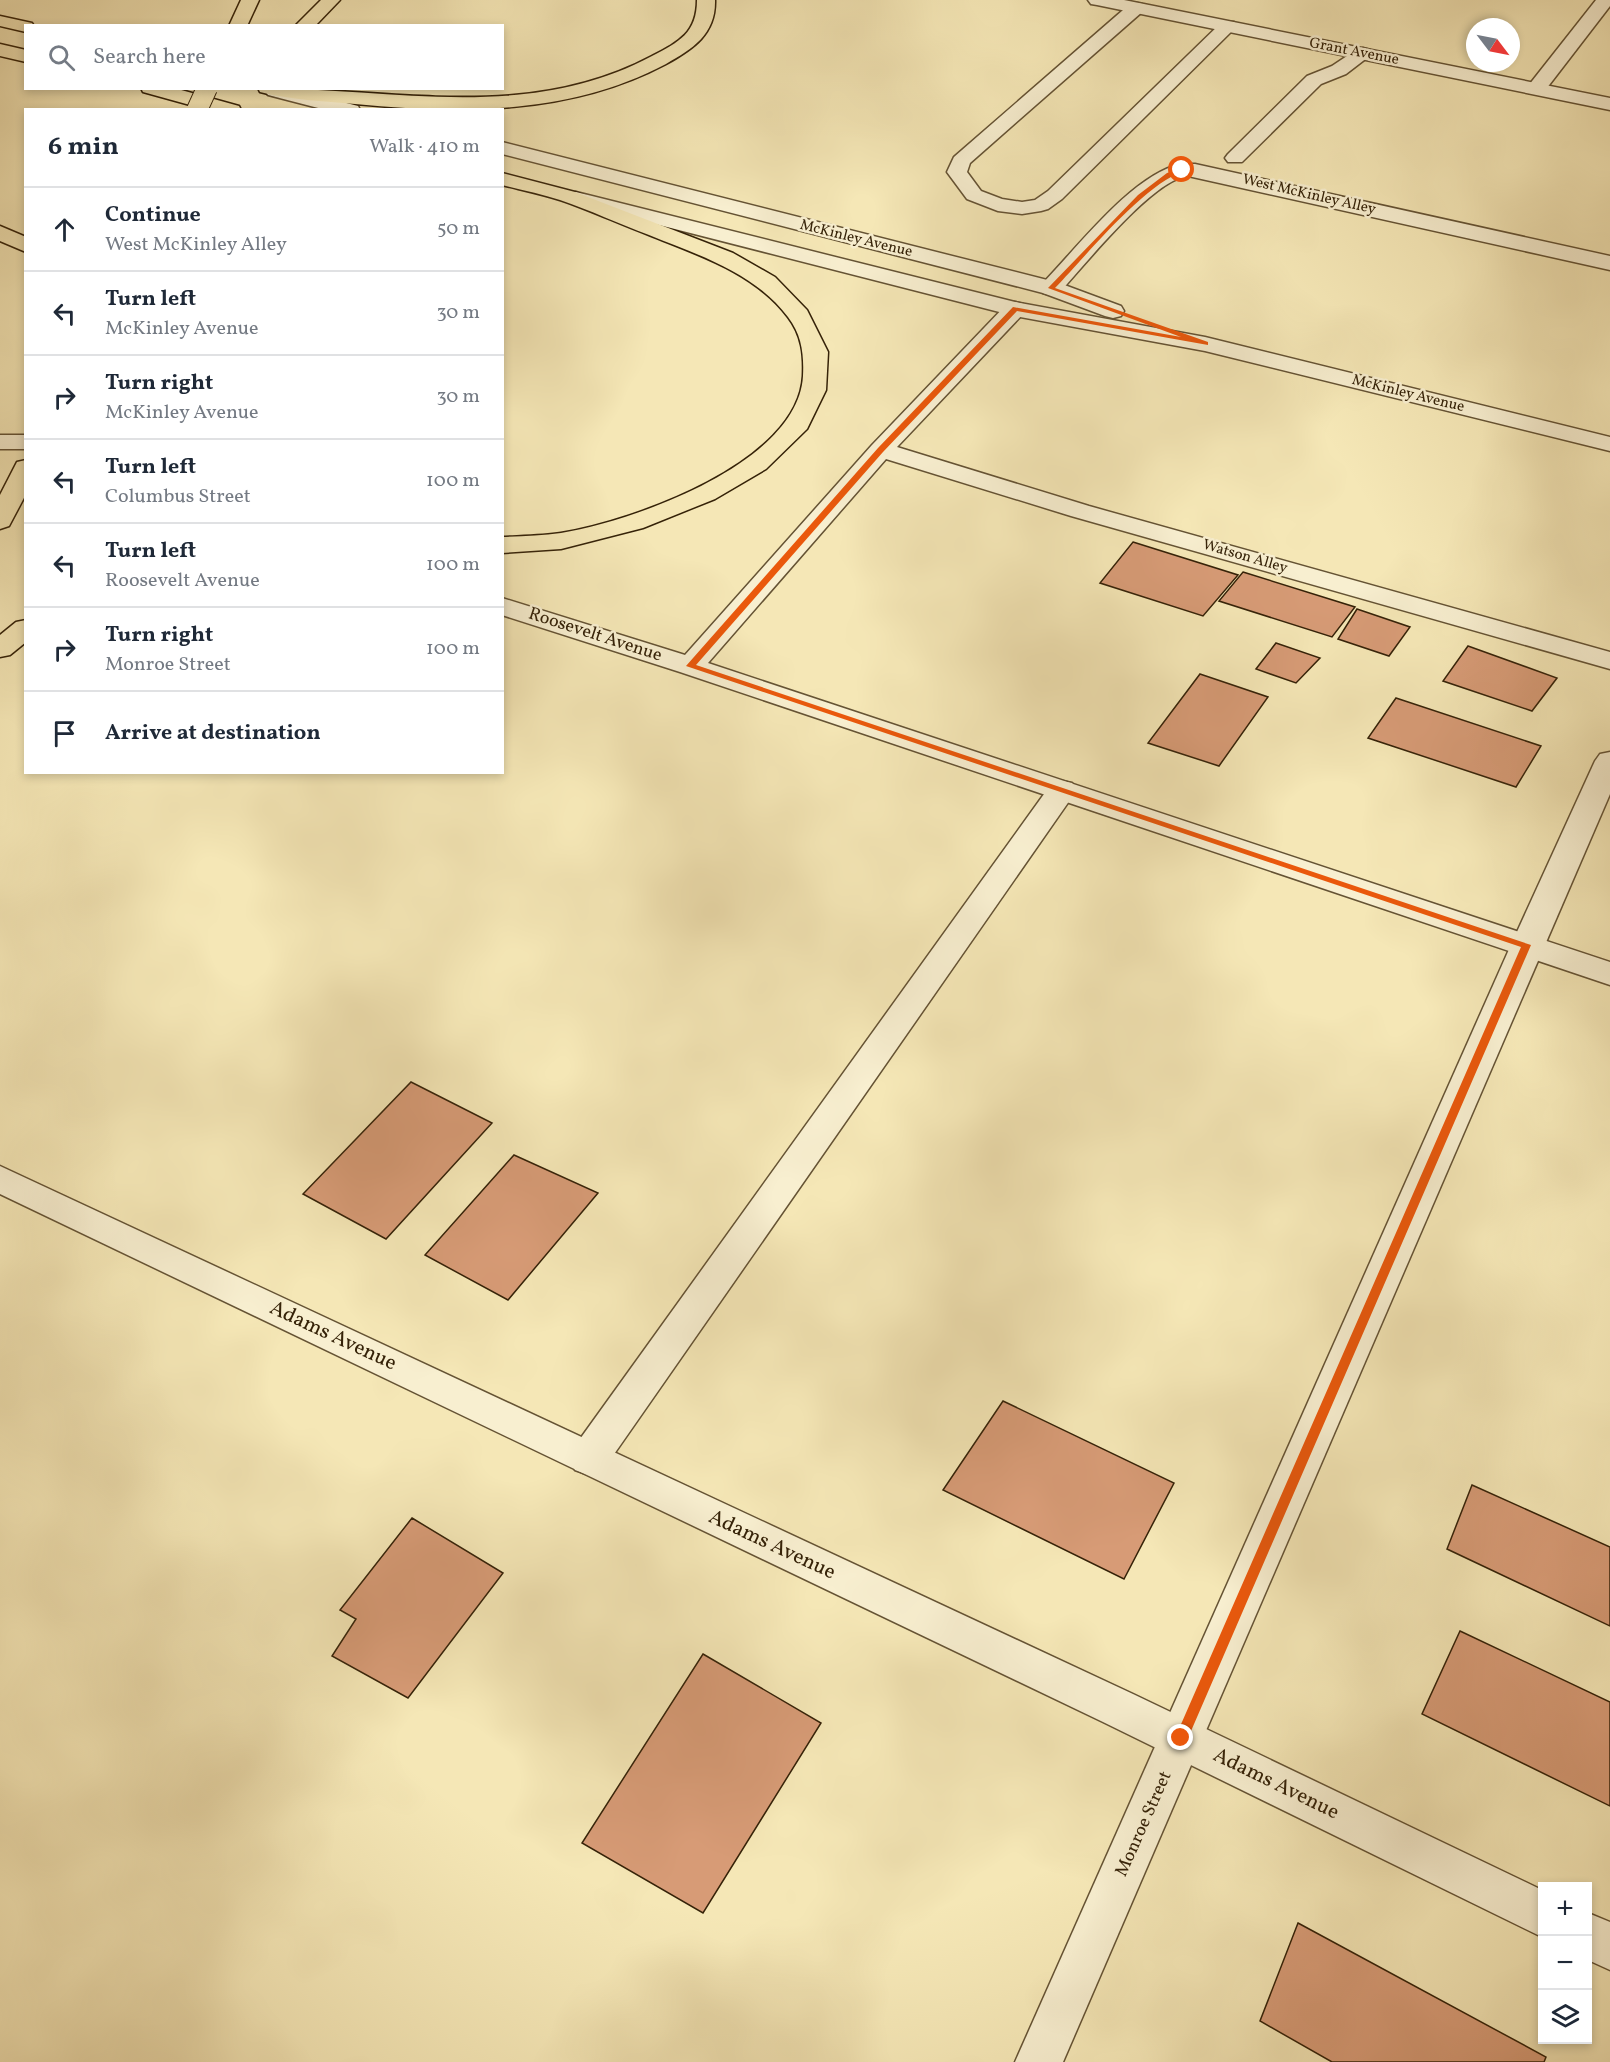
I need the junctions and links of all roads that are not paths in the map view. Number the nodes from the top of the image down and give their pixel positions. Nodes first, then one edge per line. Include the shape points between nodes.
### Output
1 (250, 0) edge
2 (330, 0) edge
3 (706, 0) edge
4 (1097, 0) edge
5 (1605, 0) edge
6 (1136, 8) junction
7 (297, 20) edge
8 (0, 21) edge
9 (239, 24) edge
10 (1228, 26) junction
11 (24, 27) edge
12 (0, 50) edge
13 (1364, 54) junction
14 (24, 56) edge
15 (1536, 89) junction
16 (157, 90) edge
17 (206, 90) edge
18 (269, 90) edge
19 (274, 90) edge
20 (279, 90) edge
21 (1610, 104) edge
22 (198, 108) edge
23 (225, 108) edge
24 (259, 108) edge
25 (343, 108) edge
26 (504, 149) edge
27 (1235, 158) dead end
28 (504, 180) edge
29 (568, 196) junction
30 (0, 232) edge
31 (24, 245) edge
32 (1610, 262) edge
33 (1051, 288) junction
34 (1015, 309) junction
35 (1205, 344) junction
36 (0, 442) edge
37 (24, 442) edge
38 (1610, 444) edge
39 (880, 450) junction
40 (24, 472) edge
41 (0, 520) edge
42 (504, 545) edge
43 (504, 607) edge
44 (24, 630) edge
45 (0, 649) edge
46 (1610, 661) edge
47 (690, 666) junction
48 (1610, 761) edge
49 (1062, 790) junction
50 (1527, 945) junction
51 (1610, 974) edge
52 (0, 1179) edge
53 (589, 1458) junction
54 (1181, 1738) junction
55 (1538, 1912) edge
56 (1592, 1938) edge
57 (1610, 1947) edge
58 (1039, 2062) edge

1 - 9 main road
2 - 7 main road
3 - 20 main road via 702,29 659,62 597,86 557,95 470,104 385,102
4 - 6 street, Grant Avenue
5 - 15 street
6 - 10 street, Grant Avenue
6 - 10 street via 961,161 957,172 974,195 998,205 1041,205
8 - 11 main road
10 - 13 street, Grant Avenue
12 - 14 main road
13 - 15 street, Grant Avenue
13 - 27 street via 1314,80
15 - 21 street, Grant Avenue
16 - 23 main road
17 - 22 main road, bridge
18 - 24 main road
19 - 25 street
26 - 33 street, McKinley Avenue
28 - 29 main road
29 - 34 street, McKinley Avenue
29 - 42 main road via 725,258 767,282 800,315 816,352 814,390 795,429 757,464 706,494 634,523 561,541
30 - 31 main road
32 - 33 street, West McKinley Alley via 1182,170 1169,174 1140,196
33 - 35 street, McKinley Avenue
34 - 35 street, McKinley Avenue
34 - 39 street
35 - 38 street, McKinley Avenue
36 - 37 street
39 - 46 street, Watson Alley
39 - 47 street
40 - 41 main road
43 - 47 street, Roosevelt Avenue
44 - 45 main road
47 - 49 street, Roosevelt Avenue
48 - 50 street, Monroe Street
49 - 50 street, Roosevelt Avenue
49 - 53 street
50 - 51 street, Roosevelt Avenue
50 - 54 street, Monroe Street
52 - 53 street, Adams Avenue
53 - 54 street, Adams Avenue
54 - 55 street, Adams Avenue
54 - 58 street, Monroe Street
56 - 57 street

